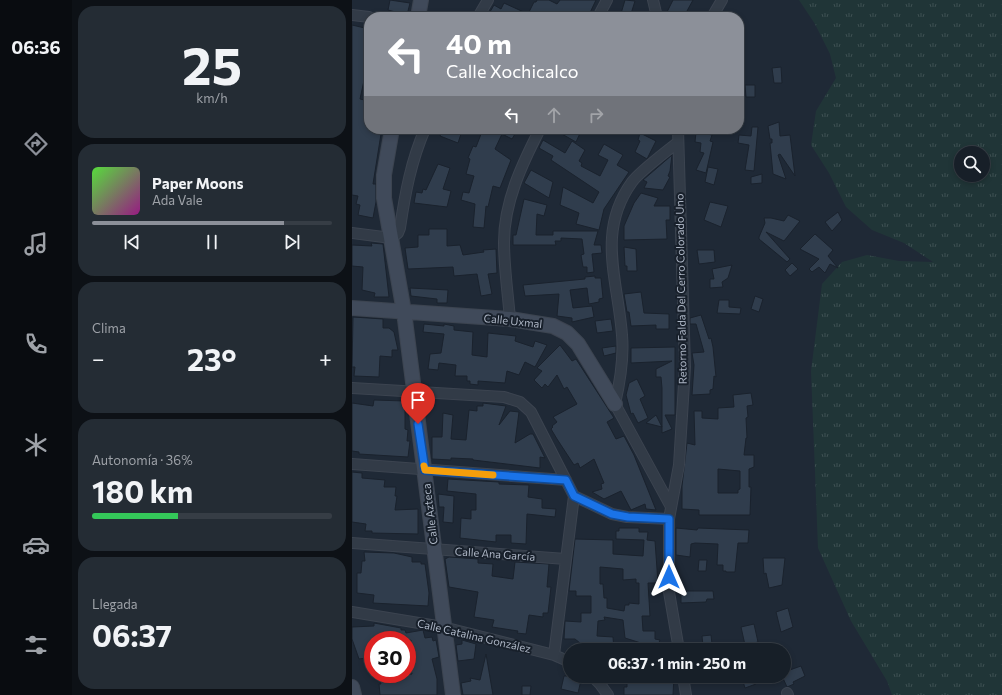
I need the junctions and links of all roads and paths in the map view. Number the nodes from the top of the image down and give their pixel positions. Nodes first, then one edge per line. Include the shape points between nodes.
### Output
1 (421, 0) edge
2 (488, 0) edge
3 (607, 0) edge
4 (653, 0) edge
5 (722, 0) edge
6 (419, 12) edge
7 (481, 12) edge
8 (601, 12) edge
9 (656, 12) edge
10 (715, 12) edge
11 (352, 15) edge
12 (364, 16) edge
13 (391, 134) edge
14 (423, 134) edge
15 (538, 134) edge
16 (678, 134) edge
17 (678, 142) junction
18 (352, 232) edge
19 (391, 238) junction
20 (352, 308) edge
21 (404, 312) junction
22 (510, 319) junction
23 (352, 388) edge
24 (414, 393) junction
25 (615, 404) junction
26 (352, 464) edge
27 (425, 470) junction
28 (566, 480) junction
29 (574, 496) junction
30 (670, 505) junction
31 (669, 519) junction
32 (352, 543) edge
33 (434, 549) junction
34 (566, 559) junction
35 (352, 612) edge
36 (443, 627) junction
37 (678, 643) edge
38 (554, 655) junction
39 (563, 659) edge
40 (599, 683) edge
41 (684, 683) edge
42 (352, 688) edge
43 (354, 695) edge
44 (453, 695) edge
45 (608, 695) edge
46 (686, 695) edge

1 - 6 street
2 - 7 street
3 - 8 street
4 - 9 street
5 - 10 street
11 - 12 street
13 - 19 street, Calle Azteca via 384,175 384,198
14 - 19 street via 416,150 400,228
15 - 22 street via 514,186 507,214 504,242
16 - 17 street, Retorno Falda Del Cerro Colorado Uno
17 - 25 street via 632,181 613,218 611,261 622,335 620,382
17 - 30 street, Retorno Falda Del Cerro Colorado Uno via 684,367 679,466
18 - 19 street
19 - 21 street, Calle Azteca
20 - 21 street, Calle Uxmal
21 - 22 street, Calle Uxmal
21 - 24 street, Calle Azteca
22 - 25 street, Calle Uxmal via 553,326 567,333 578,344
23 - 24 street
24 - 27 street, Calle Azteca
24 - 28 street via 504,397 520,402 531,412
25 - 30 street, Calle Uxmal
26 - 27 street
27 - 28 street
27 - 33 street, Calle Azteca
28 - 29 street
29 - 31 street via 612,514
29 - 34 street
30 - 31 street, Retorno Falda Del Cerro Colorado Uno
31 - 37 street, Retorno Falda Del Cerro Colorado Uno via 669,592
32 - 33 street, Calle Ana García
33 - 34 street, Calle Ana García
33 - 36 street, Calle Azteca
34 - 38 street
35 - 36 street, Calle Catalina González
36 - 38 street, Calle Catalina González
36 - 44 street, Calle Azteca
38 - 39 street, Calle Catalina González
40 - 45 street
41 - 46 street
42 - 43 street

